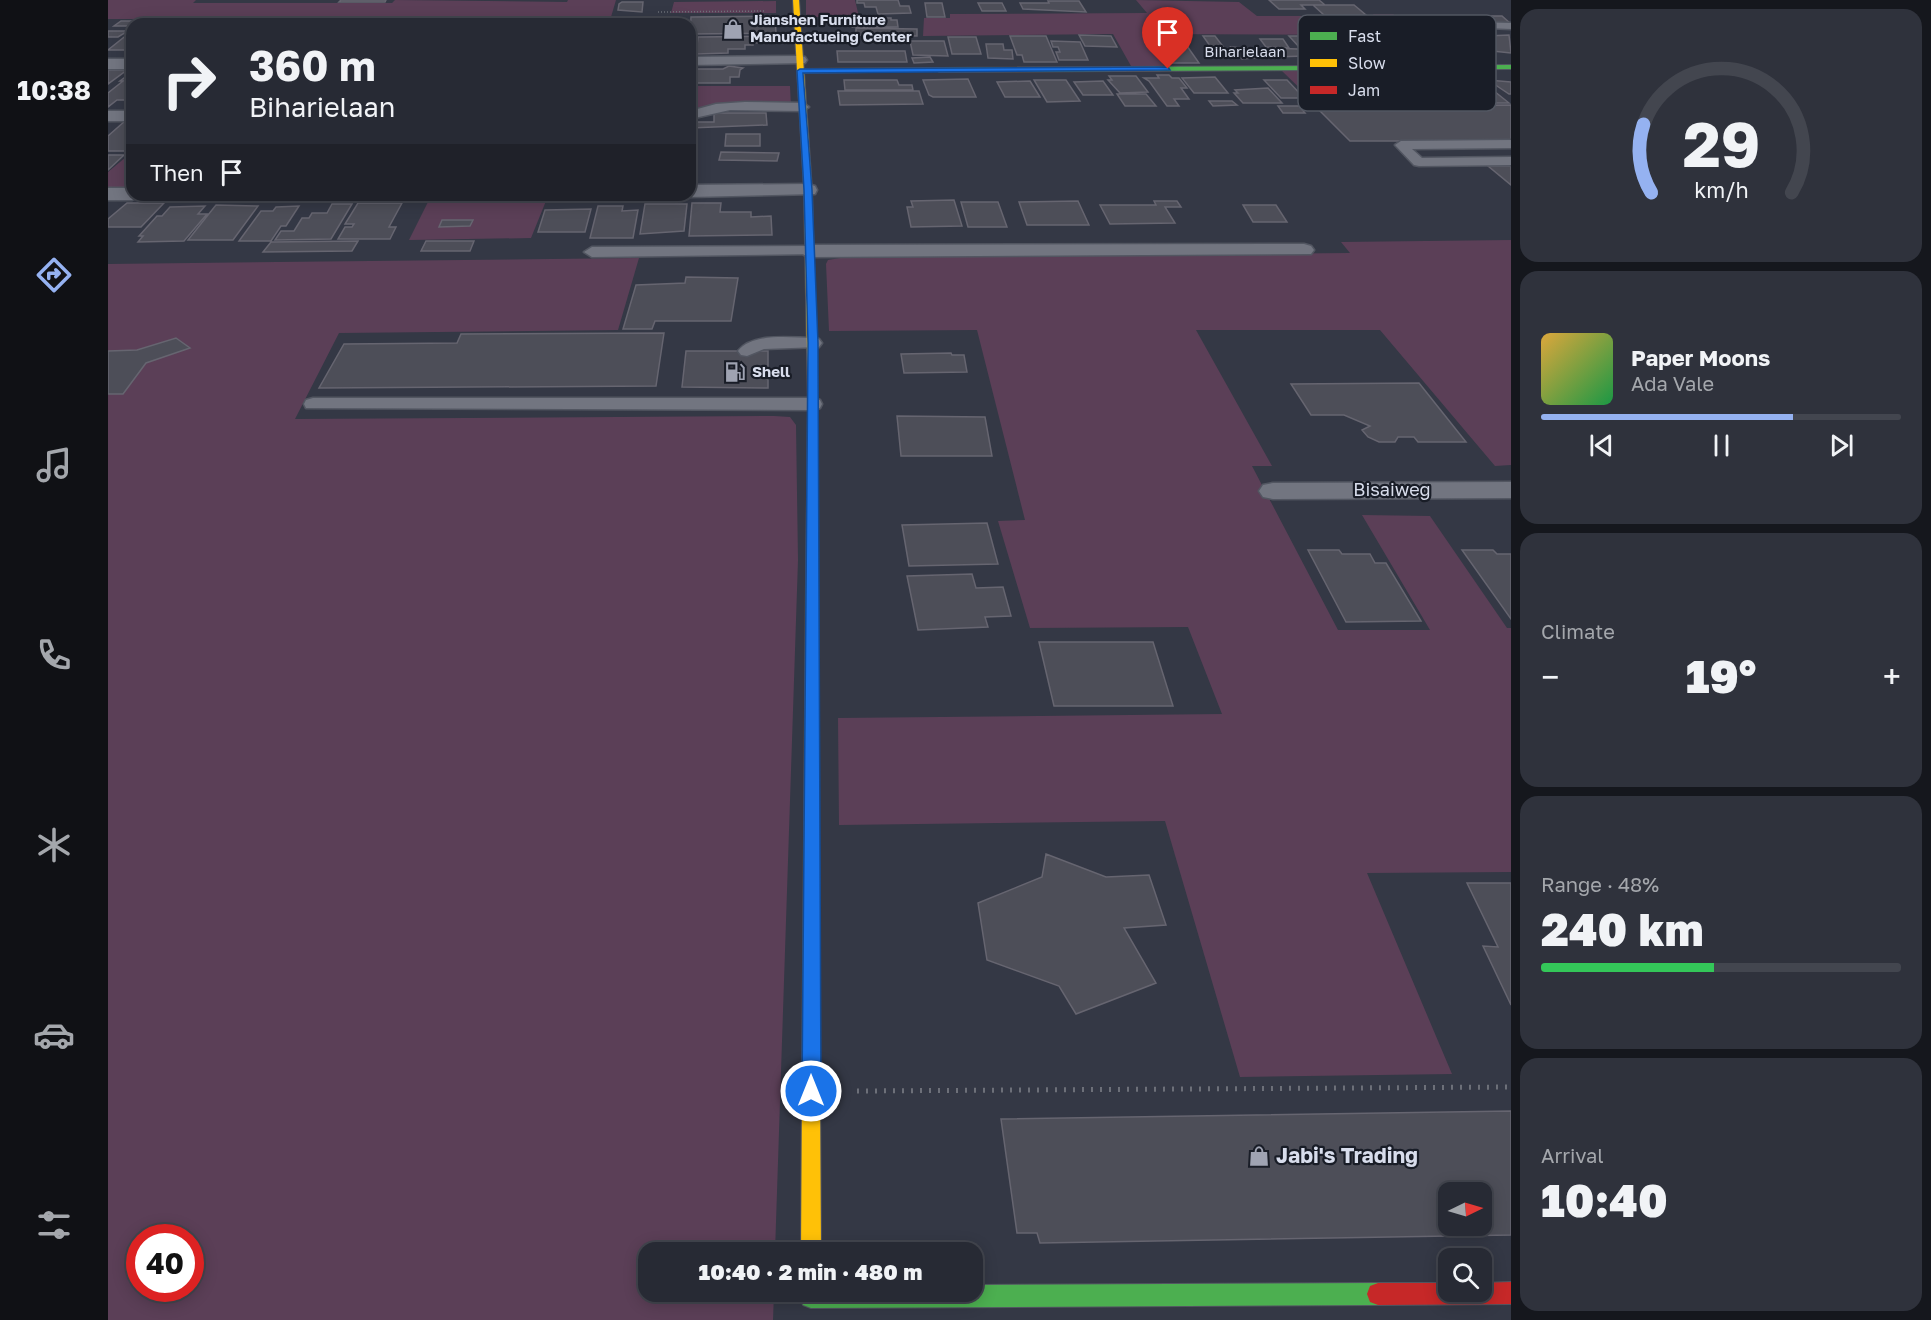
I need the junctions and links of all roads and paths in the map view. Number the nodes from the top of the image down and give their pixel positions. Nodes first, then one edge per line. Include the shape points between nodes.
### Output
1 (797, 6) edge
2 (658, 12) dead end
3 (696, 61) edge
4 (108, 64) edge
5 (126, 64) edge
6 (800, 65) junction
7 (1298, 66) edge
8 (1496, 67) edge
9 (1511, 67) edge
10 (803, 107) junction
11 (696, 112) edge
12 (108, 116) edge
13 (126, 116) edge
14 (1511, 144) edge
15 (1511, 161) edge
16 (808, 190) junction
17 (696, 191) edge
18 (108, 194) edge
19 (126, 194) edge
20 (1304, 250) dead end
21 (811, 251) junction
22 (592, 252) dead end
23 (813, 343) junction
24 (747, 351) dead end
25 (813, 404) junction
26 (313, 405) dead end
27 (1511, 490) edge
28 (1273, 491) dead end
29 (1511, 1087) edge
30 (811, 1091) junction
31 (811, 1242) edge
32 (1511, 1293) edge
33 (983, 1298) edge

1 - 2 path
1 - 6 street
3 - 6 street
4 - 5 street
6 - 7 street, Biharielaan
6 - 10 street
8 - 9 street, Biharielaan
10 - 11 lane via 720,108
10 - 16 street
12 - 13 street
14 - 15 lane via 1401,145 1419,162
16 - 17 street
16 - 21 street
18 - 19 street
20 - 21 street
21 - 22 lane
21 - 23 street
23 - 24 lane via 761,344
23 - 25 street
25 - 26 lane via 752,396
25 - 30 street
27 - 28 street, Bisaiweg
29 - 30 path
30 - 31 street
32 - 33 street

